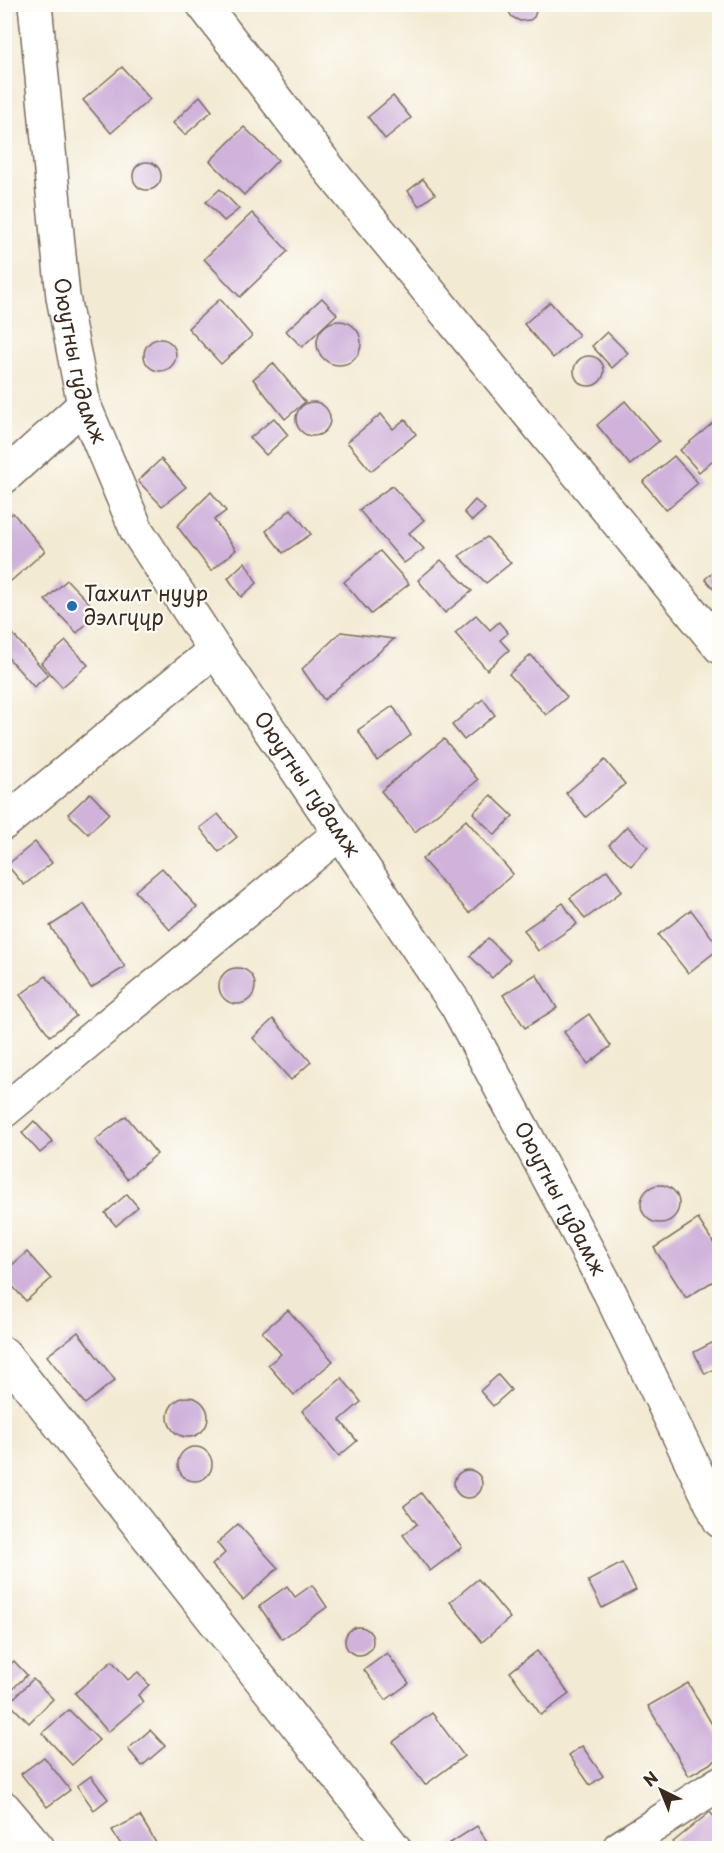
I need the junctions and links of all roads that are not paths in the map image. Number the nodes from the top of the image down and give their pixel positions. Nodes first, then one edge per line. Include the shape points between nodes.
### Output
1 (35, 4) edge
2 (203, 4) edge
3 (84, 405) junction
4 (4, 477) edge
5 (720, 647) edge
6 (215, 650) junction
7 (4, 823) edge
8 (340, 832) junction
9 (4, 1111) edge
10 (4, 1354) edge
11 (720, 1521) edge
12 (720, 1783) edge
13 (4, 1808) edge
14 (38, 1848) edge
15 (394, 1848) edge
16 (619, 1848) edge

1 - 3 street, Оюутны гудамж via 63,297
2 - 5 street via 332,173
3 - 4 street
3 - 6 street, Оюутны гудамж via 137,531
6 - 7 street
6 - 8 street, Оюутны гудамж
8 - 9 street
8 - 11 street, Оюутны гудамж via 457,1006 610,1293
10 - 15 street
12 - 16 street
13 - 14 street

